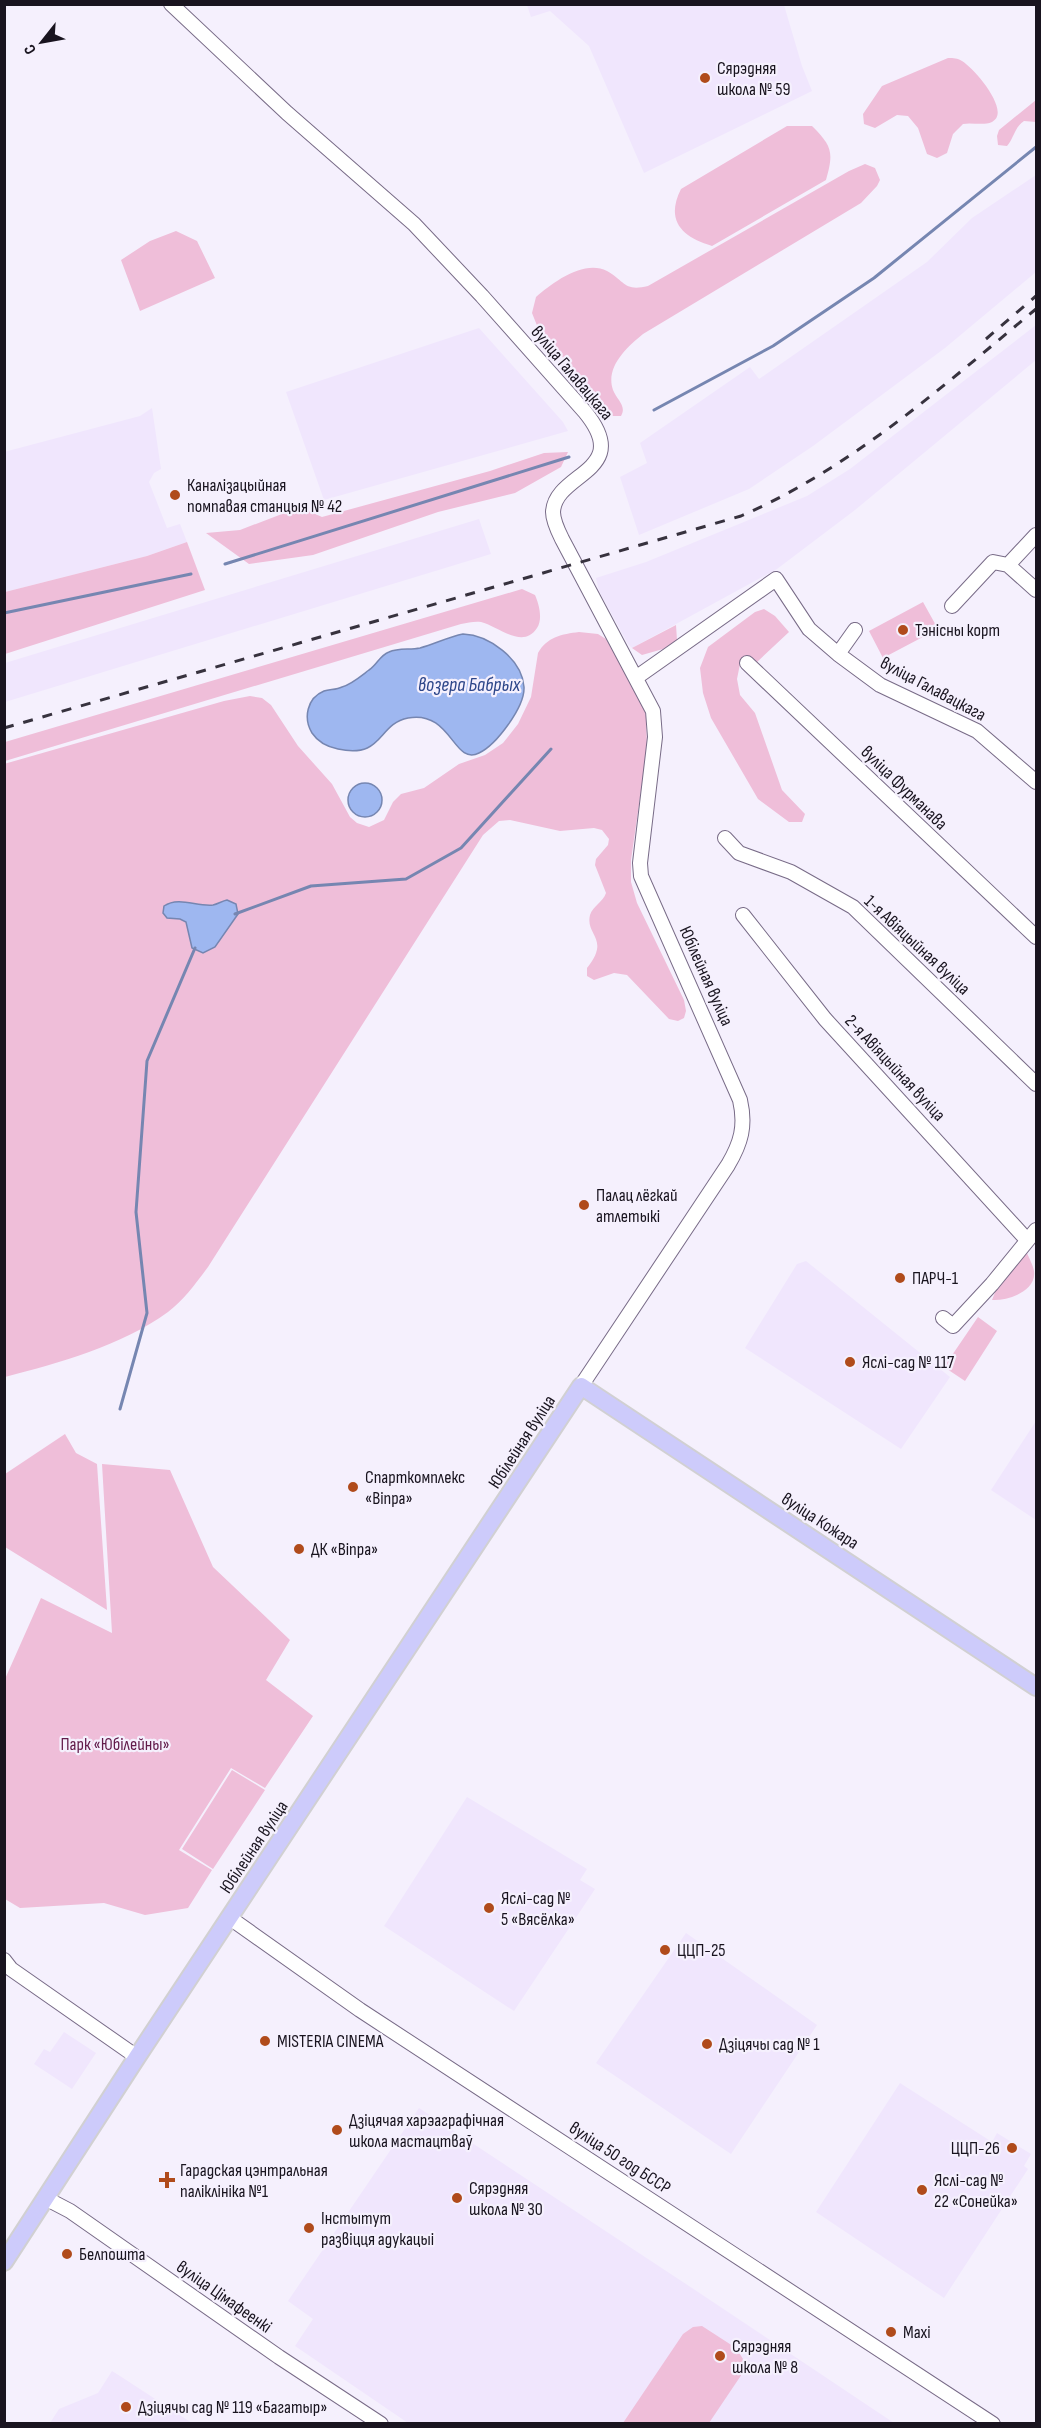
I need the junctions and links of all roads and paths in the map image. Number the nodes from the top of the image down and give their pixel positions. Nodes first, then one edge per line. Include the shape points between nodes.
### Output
1 (171, 4) edge
2 (1036, 535) edge
3 (1008, 565) junction
4 (1036, 590) edge
5 (952, 606) dead end
6 (855, 630) dead end
7 (838, 654) junction
8 (747, 663) dead end
9 (637, 677) junction
10 (1036, 782) edge
11 (725, 838) dead end
12 (742, 915) dead end
13 (1036, 938) edge
14 (1036, 1084) edge
15 (1032, 1235) edge
16 (943, 1318) dead end
17 (582, 1386) junction
18 (1036, 1687) edge
19 (230, 1918) junction
20 (4, 1959) edge
21 (137, 2057) junction
22 (47, 2199) junction
23 (4, 2262) edge
24 (381, 2424) edge
25 (993, 2424) edge

1 - 9 street, вуліца Галавацкага via 414,224 595,425 601,439 599,455 557,500 554,516 562,539
2 - 3 street
3 - 4 street
3 - 5 street via 993,562
6 - 7 street
7 - 9 street, вуліца Галавацкага via 809,629 776,579
7 - 10 street, вуліца Галавацкага via 880,685 976,731
8 - 13 street, вуліца Фурманава
9 - 17 street, Юбілейная вуліца via 654,711 655,727 641,876 740,1100 744,1117 737,1149 728,1165
11 - 14 street, 1-я Авіяцыйная вуліца via 739,853 791,872 853,907
12 - 15 street, 2-я Авіяцыйная вуліца via 825,1019
15 - 16 street via 953,1326
17 - 18 main road, вуліца Кожара
17 - 19 main road, Юбілейная вуліца
19 - 21 main road, Юбілейная вуліца
19 - 25 street, вуліца 50 год БССР via 370,2017
20 - 21 street via 11,1969
21 - 22 main road, Юбілейная вуліца
22 - 23 main road, Юбілейная вуліца
22 - 24 street, вуліца Цімафеенкі

